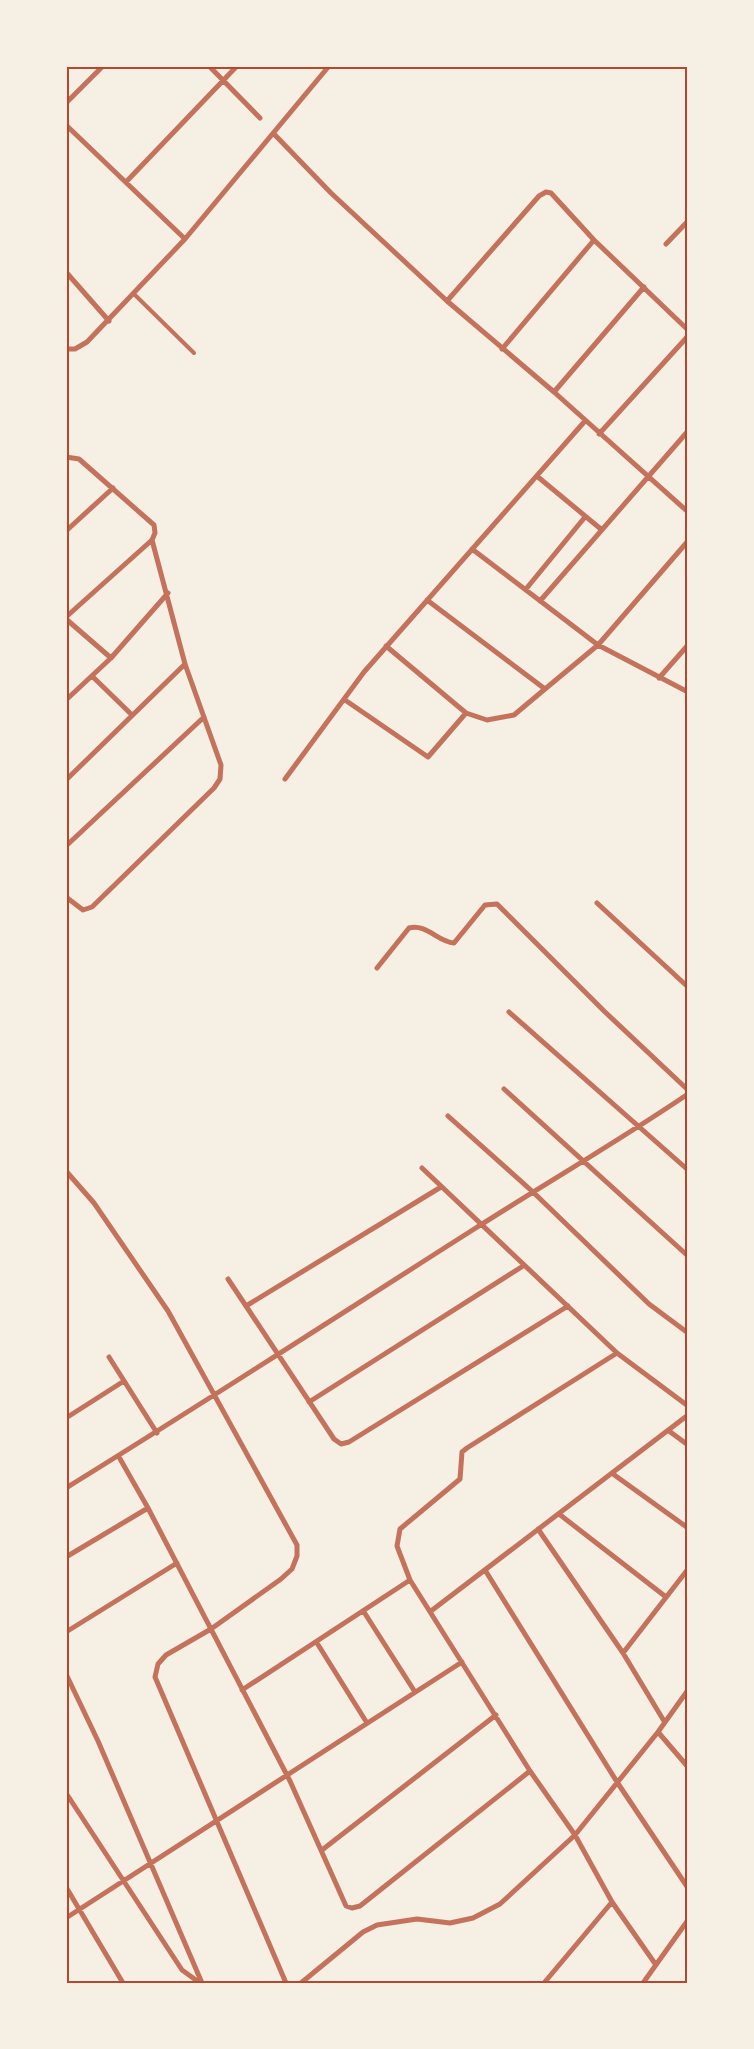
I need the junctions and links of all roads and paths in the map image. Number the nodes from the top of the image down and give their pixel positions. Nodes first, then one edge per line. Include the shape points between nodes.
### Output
1 (103, 66) edge
2 (209, 66) edge
3 (237, 66) edge
4 (329, 66) edge
5 (223, 82) junction
6 (66, 103) edge
7 (260, 118) dead end
8 (66, 125) edge
9 (274, 134) junction
10 (126, 182) junction
11 (688, 221) edge
12 (185, 239) junction
13 (594, 240) junction
14 (666, 244) dead end
15 (66, 272) edge
16 (644, 287) junction
17 (134, 294) junction
18 (446, 301) junction
19 (109, 321) junction
20 (688, 330) edge
21 (688, 336) edge
22 (66, 349) edge
23 (502, 349) junction
24 (194, 353) dead end
25 (554, 392) junction
26 (585, 421) junction
27 (688, 432) edge
28 (599, 434) junction
29 (66, 457) edge
30 (538, 477) junction
31 (649, 478) junction
32 (113, 488) junction
33 (688, 512) edge
34 (585, 516) junction
35 (602, 530) junction
36 (66, 531) edge
37 (152, 540) junction
38 (688, 542) edge
39 (472, 549) junction
40 (526, 590) junction
41 (168, 593) junction
42 (427, 600) junction
43 (540, 601) junction
44 (66, 618) edge
45 (598, 645) junction
46 (688, 645) edge
47 (386, 646) junction
48 (111, 658) junction
49 (185, 664) junction
50 (92, 676) junction
51 (659, 678) junction
52 (544, 690) junction
53 (688, 692) edge
54 (66, 700) edge
55 (345, 700) junction
56 (466, 713) junction
57 (132, 715) junction
58 (204, 717) junction
59 (285, 779) dead end
60 (66, 780) edge
61 (66, 846) edge
62 (66, 897) edge
63 (597, 903) dead end
64 (377, 968) dead end
65 (688, 988) edge
66 (509, 1012) dead end
67 (504, 1089) dead end
68 (688, 1090) edge
69 (688, 1094) edge
70 (448, 1116) dead end
71 (639, 1127) junction
72 (584, 1160) junction
73 (422, 1168) dead end
74 (688, 1170) edge
75 (66, 1171) edge
76 (441, 1187) junction
77 (534, 1192) junction
78 (482, 1224) junction
79 (688, 1256) edge
80 (523, 1266) junction
81 (228, 1279) dead end
82 (246, 1306) junction
83 (568, 1306) junction
84 (688, 1333) edge
85 (617, 1353) junction
86 (276, 1354) junction
87 (109, 1357) dead end
88 (124, 1381) junction
89 (214, 1396) junction
90 (309, 1402) junction
91 (688, 1406) edge
92 (688, 1415) edge
93 (66, 1418) edge
94 (669, 1431) junction
95 (157, 1433) junction
96 (688, 1445) edge
97 (118, 1457) junction
98 (613, 1474) junction
99 (66, 1488) edge
100 (148, 1508) junction
101 (559, 1514) junction
102 (688, 1528) edge
103 (538, 1529) junction
104 (66, 1557) edge
105 (177, 1563) junction
106 (688, 1569) edge
107 (485, 1570) junction
108 (410, 1580) junction
109 (666, 1597) junction
110 (364, 1612) junction
111 (431, 1612) junction
112 (211, 1630) junction
113 (66, 1632) edge
114 (317, 1643) junction
115 (623, 1653) junction
116 (462, 1662) junction
117 (66, 1674) edge
118 (242, 1690) junction
119 (688, 1690) edge
120 (415, 1692) junction
121 (496, 1716) junction
122 (664, 1721) junction
123 (367, 1723) junction
124 (658, 1732) junction
125 (688, 1767) edge
126 (530, 1771) junction
127 (286, 1775) junction
128 (617, 1782) junction
129 (66, 1793) edge
130 (216, 1822) junction
131 (574, 1835) junction
132 (322, 1850) junction
133 (152, 1864) junction
134 (124, 1880) junction
135 (66, 1887) edge
136 (688, 1888) edge
137 (612, 1902) junction
138 (80, 1909) junction
139 (66, 1918) edge
140 (688, 1920) edge
141 (656, 1965) junction
142 (124, 1983) edge
143 (201, 1983) edge
144 (286, 1983) edge
145 (301, 1983) edge
146 (544, 1983) edge
147 (643, 1983) edge

1 - 6 street
2 - 5 street
3 - 5 street
4 - 9 street
5 - 7 street
5 - 10 street
8 - 10 street
9 - 12 street
9 - 18 street
10 - 12 street
11 - 14 street
12 - 17 street
13 - 16 street
13 - 18 street via 551,194 543,193
13 - 23 street
15 - 19 street
16 - 20 street
16 - 25 street
17 - 19 street
17 - 24 lane
18 - 23 street
19 - 22 street via 87,342 74,350
21 - 28 street
23 - 25 street
25 - 26 street
26 - 28 street
26 - 30 street
27 - 31 street
28 - 31 street
29 - 32 street via 79,459
30 - 34 street
30 - 39 street
31 - 33 street
31 - 35 street
32 - 36 street
32 - 37 street via 154,525
34 - 35 street
34 - 40 street
35 - 43 street
37 - 41 street
37 - 44 street
38 - 45 street
39 - 40 street
39 - 42 street
40 - 43 street
41 - 48 street
41 - 49 street
42 - 47 street
42 - 52 street
43 - 45 street
44 - 48 street
45 - 51 street
45 - 52 street
46 - 51 street
47 - 55 street
47 - 56 street
48 - 50 street
49 - 57 street
49 - 58 street
50 - 54 street
50 - 57 street
51 - 53 street
52 - 56 street via 514,715 487,720
55 - 56 street via 428,757
55 - 59 street
57 - 60 street
58 - 61 street
58 - 62 street via 221,765 220,779 214,788 92,907 83,910
63 - 65 street
64 - 68 street via 409,928 416,926 454,942 485,905 497,904
66 - 71 street
67 - 72 street
69 - 71 street
70 - 77 street
71 - 72 street
71 - 74 street
72 - 77 street
72 - 79 street
73 - 76 street
75 - 89 street via 94,1203 168,1311
76 - 78 street
76 - 82 street
77 - 78 street
77 - 84 street via 649,1304
78 - 80 street
78 - 86 street
80 - 83 street
80 - 90 street
81 - 82 street
82 - 86 street
83 - 85 street
83 - 90 street via 349,1442 341,1444 334,1439
85 - 91 street
85 - 108 street via 462,1452 460,1479 400,1529 397,1546
86 - 89 street
86 - 90 street
87 - 88 street
88 - 93 street
88 - 95 street
89 - 95 street
89 - 112 street via 297,1545 297,1556 292,1569 281,1579
92 - 94 street
94 - 96 street
94 - 98 street
95 - 97 street
97 - 99 street
97 - 100 street
98 - 101 street
98 - 102 street
100 - 104 street
100 - 105 street
101 - 103 street
101 - 109 street
103 - 107 street
103 - 115 street
105 - 112 street
105 - 113 street
106 - 109 street
107 - 111 street
107 - 128 street
108 - 110 street
108 - 111 street
109 - 115 street
110 - 114 street
110 - 120 street
111 - 116 street
112 - 118 street
112 - 130 street via 166,1655 158,1664 155,1677
114 - 118 street
114 - 123 street
115 - 122 street
116 - 120 street
116 - 121 street
117 - 133 street
118 - 127 street
119 - 122 street
120 - 123 street
121 - 126 street
121 - 132 street
122 - 124 street
123 - 127 street
124 - 125 street
124 - 128 street
126 - 131 street
126 - 132 street via 360,1906 346,1906
127 - 130 street
127 - 132 street
128 - 131 street
128 - 136 street
129 - 134 street
130 - 133 street
130 - 144 street
131 - 137 street
131 - 145 street via 490,1912 450,1923 417,1920 377,1925
133 - 134 street
133 - 143 street
134 - 138 street
134 - 143 street via 182,1970
135 - 138 street
137 - 141 street
137 - 146 street
138 - 139 street
138 - 142 street
140 - 141 street
141 - 147 street

